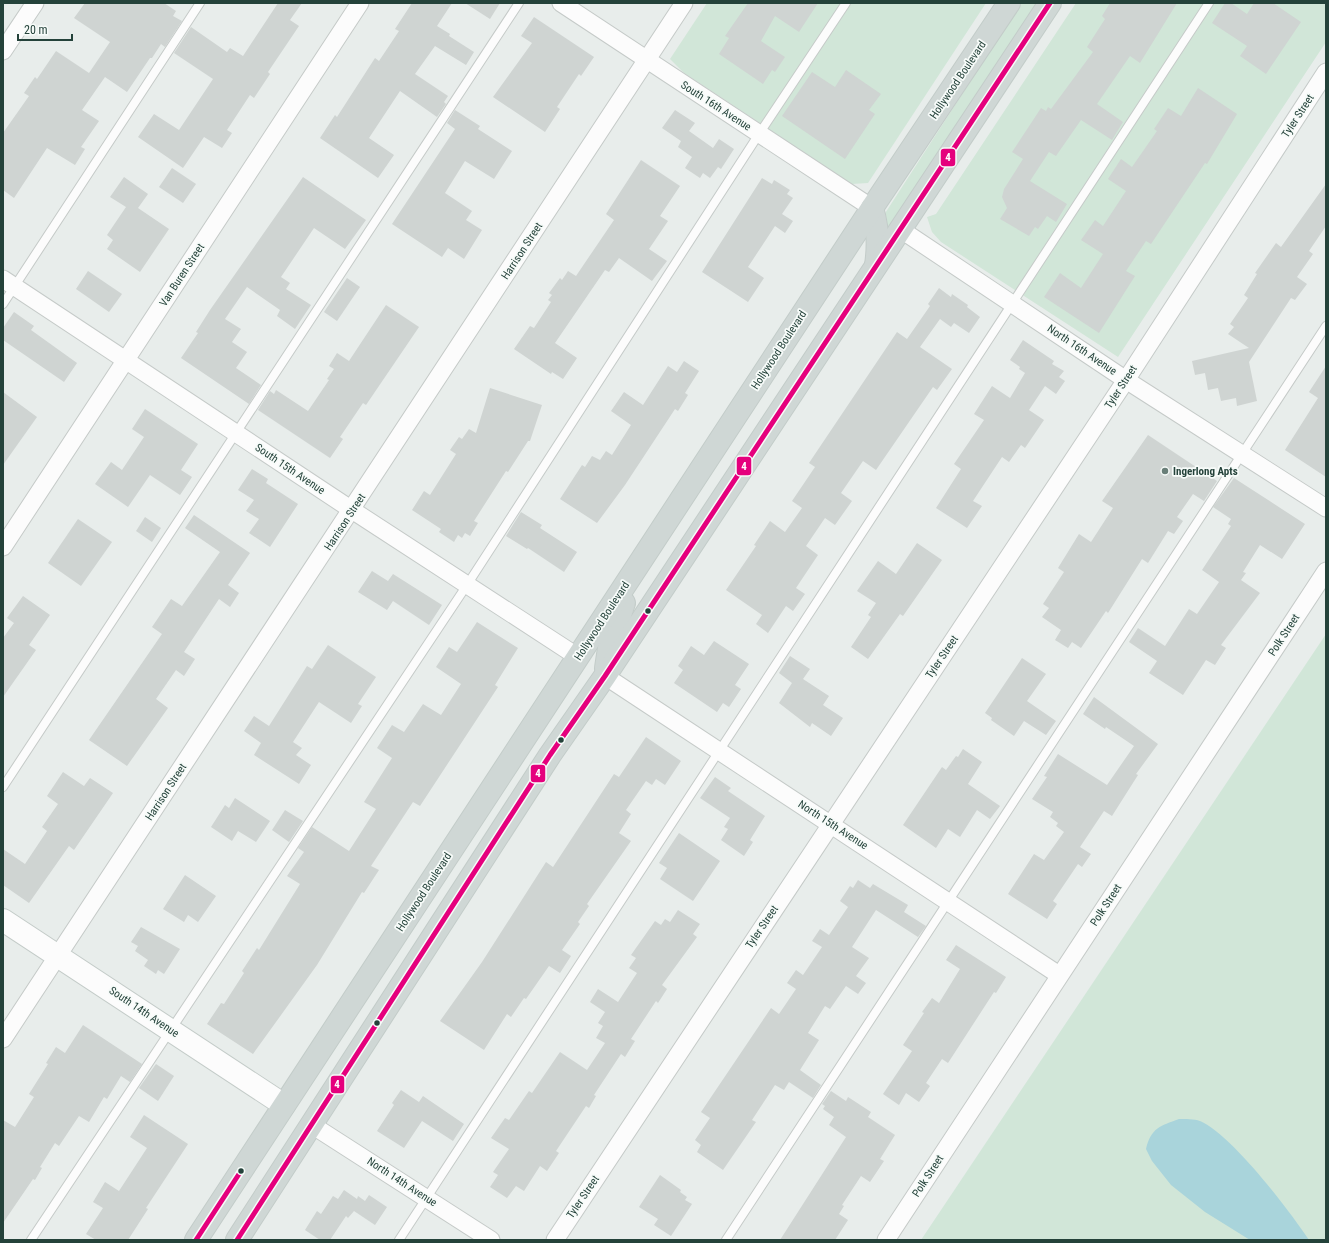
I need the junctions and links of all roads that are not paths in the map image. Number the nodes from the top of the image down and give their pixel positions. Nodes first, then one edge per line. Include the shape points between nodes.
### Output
1 (35, 3) edge
2 (200, 3) edge
3 (360, 3) edge
4 (519, 3) edge
5 (561, 3) edge
6 (684, 3) edge
7 (846, 3) edge
8 (1009, 3) edge
9 (1050, 3) edge
10 (1209, 3) edge
11 (3, 51) edge
12 (647, 60) junction
13 (1326, 72) edge
14 (759, 134) junction
15 (872, 208) junction
16 (900, 229) junction
17 (875, 268) junction
18 (9, 282) edge
19 (3, 304) edge
20 (1013, 304) junction
21 (1326, 326) edge
22 (126, 360) junction
23 (1126, 380) junction
24 (236, 433) junction
25 (1242, 454) junction
26 (1326, 508) edge
27 (352, 510) junction
28 (3, 547) edge
29 (636, 570) junction
30 (1326, 571) edge
31 (467, 584) junction
32 (578, 657) junction
33 (605, 676) junction
34 (720, 750) junction
35 (550, 755) junction
36 (3, 787) edge
37 (831, 823) junction
38 (948, 901) junction
39 (3, 920) edge
40 (58, 955) junction
41 (1059, 975) junction
42 (170, 1029) junction
43 (3, 1039) edge
44 (284, 1105) junction
45 (312, 1125) junction
46 (426, 1198) junction
47 (31, 1240) edge
48 (196, 1240) edge
49 (237, 1240) edge
50 (399, 1240) edge
51 (491, 1240) edge
52 (555, 1240) edge
53 (726, 1240) edge
54 (886, 1240) edge

1 - 11 street
2 - 18 lane
3 - 22 street, Van Buren Street
4 - 24 lane
5 - 12 street, South 16th Avenue
6 - 12 street, Harrison Street
7 - 14 lane
8 - 15 main road, Hollywood Boulevard
9 - 16 main road
10 - 20 lane
12 - 14 street, South 16th Avenue
12 - 27 street, Harrison Street
13 - 23 street, Tyler Street
14 - 15 street, South 16th Avenue
14 - 31 lane
15 - 17 main road via 879,244
15 - 29 main road, Hollywood Boulevard
16 - 17 main road
16 - 20 street, North 16th Avenue
17 - 33 main road
18 - 19 lane
18 - 22 street, South 15th Avenue
20 - 23 street, North 16th Avenue
20 - 34 lane
21 - 25 lane
22 - 24 street, South 15th Avenue
22 - 28 street, Van Buren Street
23 - 25 street, North 16th Avenue
23 - 37 street, Tyler Street
24 - 27 street, South 15th Avenue
24 - 36 lane
25 - 26 street, North 16th Avenue
25 - 38 lane
27 - 31 street, South 15th Avenue
27 - 40 street, Harrison Street
29 - 32 main road, Hollywood Boulevard
29 - 33 main road via 608,648
30 - 41 street, Polk Street
31 - 32 street, South 15th Avenue
31 - 42 lane
32 - 35 main road via 575,688
32 - 44 main road, Hollywood Boulevard
33 - 34 street, North 15th Avenue
33 - 35 main road
34 - 37 street, North 15th Avenue
34 - 46 lane
35 - 45 main road
37 - 38 street, North 15th Avenue
37 - 52 street, Tyler Street
38 - 41 street, North 15th Avenue
38 - 53 lane
39 - 40 street, South 14th Avenue
40 - 42 street, South 14th Avenue
40 - 43 street, Harrison Street
41 - 54 street, Polk Street
42 - 44 street, South 14th Avenue
42 - 47 lane
44 - 48 main road, Hollywood Boulevard
45 - 46 street, North 14th Avenue
45 - 49 main road
46 - 50 lane
46 - 51 street, North 14th Avenue

